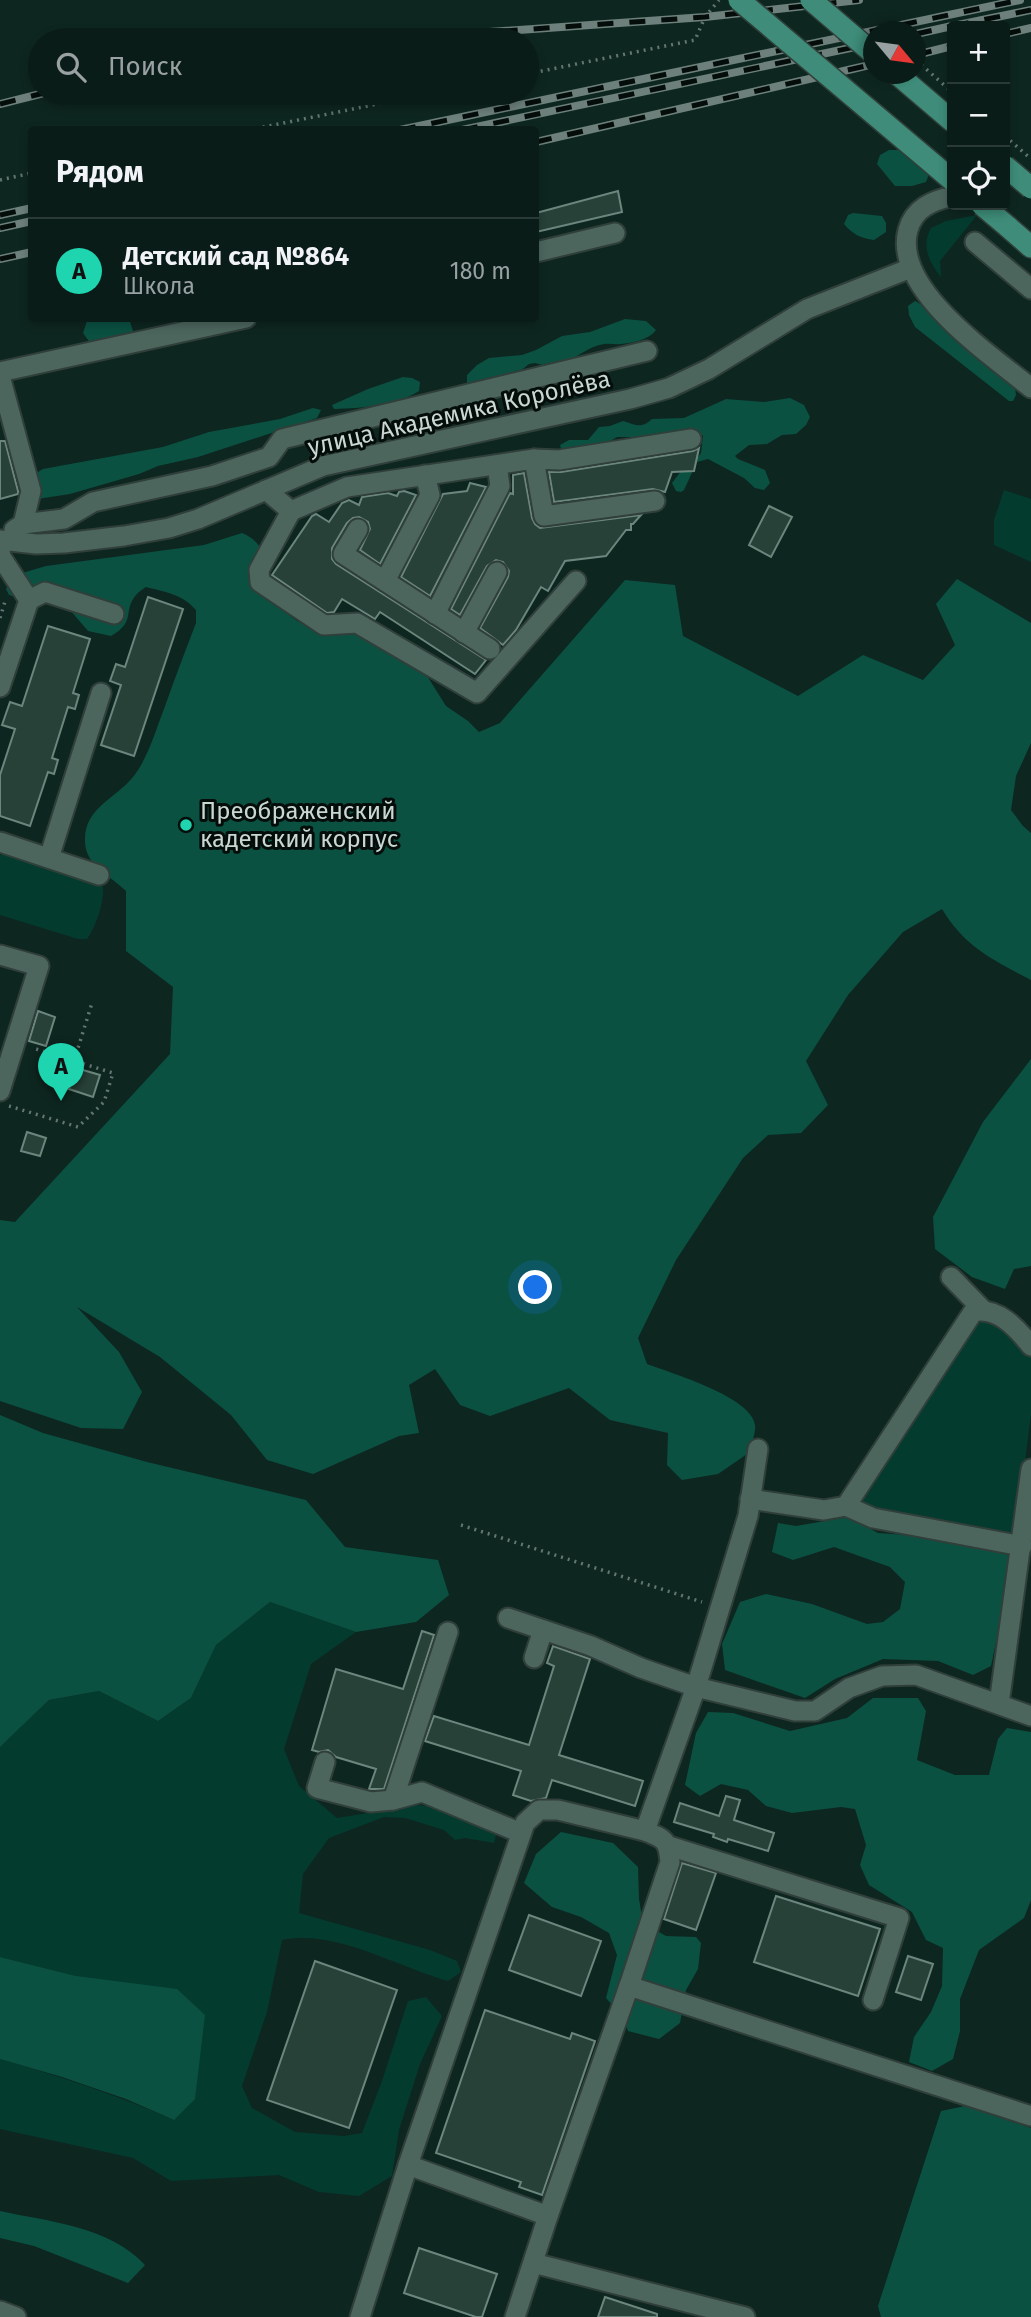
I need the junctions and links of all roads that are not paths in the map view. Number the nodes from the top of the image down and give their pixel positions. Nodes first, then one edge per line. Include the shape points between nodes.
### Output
1 (739, 0) edge
2 (811, 0) edge
3 (863, 45) edge
4 (909, 84) edge
5 (947, 117) edge
6 (1010, 170) edge
7 (947, 176) edge
8 (1031, 176) edge
9 (1010, 182) edge
10 (1031, 188) edge
11 (947, 198) edge
12 (988, 210) edge
13 (615, 233) dead end
14 (975, 242) dead end
15 (1031, 247) edge
16 (539, 251) edge
17 (911, 268) junction
18 (1031, 289) edge
19 (228, 322) edge
20 (648, 351) dead end
21 (0, 374) edge
22 (1031, 388) edge
23 (691, 439) dead end
24 (534, 459) junction
25 (497, 465) junction
26 (425, 475) junction
27 (266, 490) junction
28 (655, 501) dead end
29 (291, 512) junction
30 (23, 524) junction
31 (358, 529) dead end
32 (0, 541) edge
33 (0, 550) edge
34 (497, 572) dead end
35 (386, 581) junction
36 (576, 581) dead end
37 (29, 600) junction
38 (114, 614) dead end
39 (435, 614) junction
40 (464, 632) junction
41 (490, 649) dead end
42 (0, 687) edge
43 (101, 693) dead end
44 (0, 842) edge
45 (49, 858) junction
46 (99, 875) dead end
47 (0, 955) edge
48 (0, 1091) edge
49 (951, 1277) dead end
50 (983, 1310) junction
51 (1031, 1346) edge
52 (758, 1450) dead end
53 (1031, 1469) edge
54 (750, 1499) junction
55 (846, 1506) junction
56 (1022, 1546) junction
57 (508, 1618) dead end
58 (543, 1630) junction
59 (448, 1632) dead end
60 (534, 1658) dead end
61 (696, 1687) junction
62 (999, 1704) junction
63 (1031, 1716) edge
64 (325, 1762) dead end
65 (393, 1800) junction
66 (645, 1831) junction
67 (521, 1833) junction
68 (668, 1846) junction
69 (629, 1986) junction
70 (873, 2000) dead end
71 (1031, 2116) edge
72 (408, 2165) junction
73 (548, 2216) junction
74 (533, 2263) junction
75 (0, 2312) edge
76 (16, 2317) edge
77 (360, 2317) edge
78 (514, 2317) edge
79 (746, 2317) edge

1 - 7 main road, bridge
2 - 3 main road, bridge
4 - 5 main road
6 - 10 main road, bridge
8 - 9 street
11 - 17 street via 927,205 910,222 906,250
12 - 15 main road, bridge
13 - 16 street
14 - 18 street
17 - 22 street via 945,316
17 - 27 street, улица Академика Королёва via 807,309 709,369 669,387 323,466
19 - 21 street
20 - 30 street via 282,439 269,457 212,476 93,502 64,519
21 - 30 street via 31,491
23 - 24 street via 559,460
24 - 25 street
24 - 28 street via 544,516
25 - 26 street
25 - 39 street via 500,486
26 - 29 street via 347,487
26 - 35 street via 430,495
27 - 29 street
27 - 32 street, улица Академика Королёва via 198,519 152,531 64,543
29 - 36 street via 260,570 260,582 324,625 357,623 477,693
30 - 32 street
31 - 35 street via 343,554
33 - 37 street
34 - 40 street
35 - 39 street
37 - 38 street via 45,592
37 - 42 street
39 - 40 street
40 - 41 street
43 - 45 street
44 - 45 street
45 - 46 street
47 - 48 street via 38,967
49 - 50 street
50 - 51 street via 999,1314
50 - 55 street via 974,1312
52 - 54 street
53 - 56 street
54 - 55 street via 824,1510
54 - 61 street
55 - 56 street via 873,1518
56 - 62 street
57 - 58 street
58 - 60 street
58 - 61 street
59 - 65 street
61 - 62 street via 795,1711 814,1711 849,1688 882,1676 916,1675
61 - 66 street
62 - 63 street
64 - 65 street via 317,1788 371,1802
65 - 67 street via 422,1792
66 - 67 street via 558,1810 539,1810
66 - 68 street
67 - 72 street
68 - 69 street via 670,1862
68 - 70 street via 899,1918
69 - 71 street
69 - 73 street
72 - 73 street
72 - 77 street
73 - 74 street
74 - 78 street
74 - 79 street
75 - 76 street

